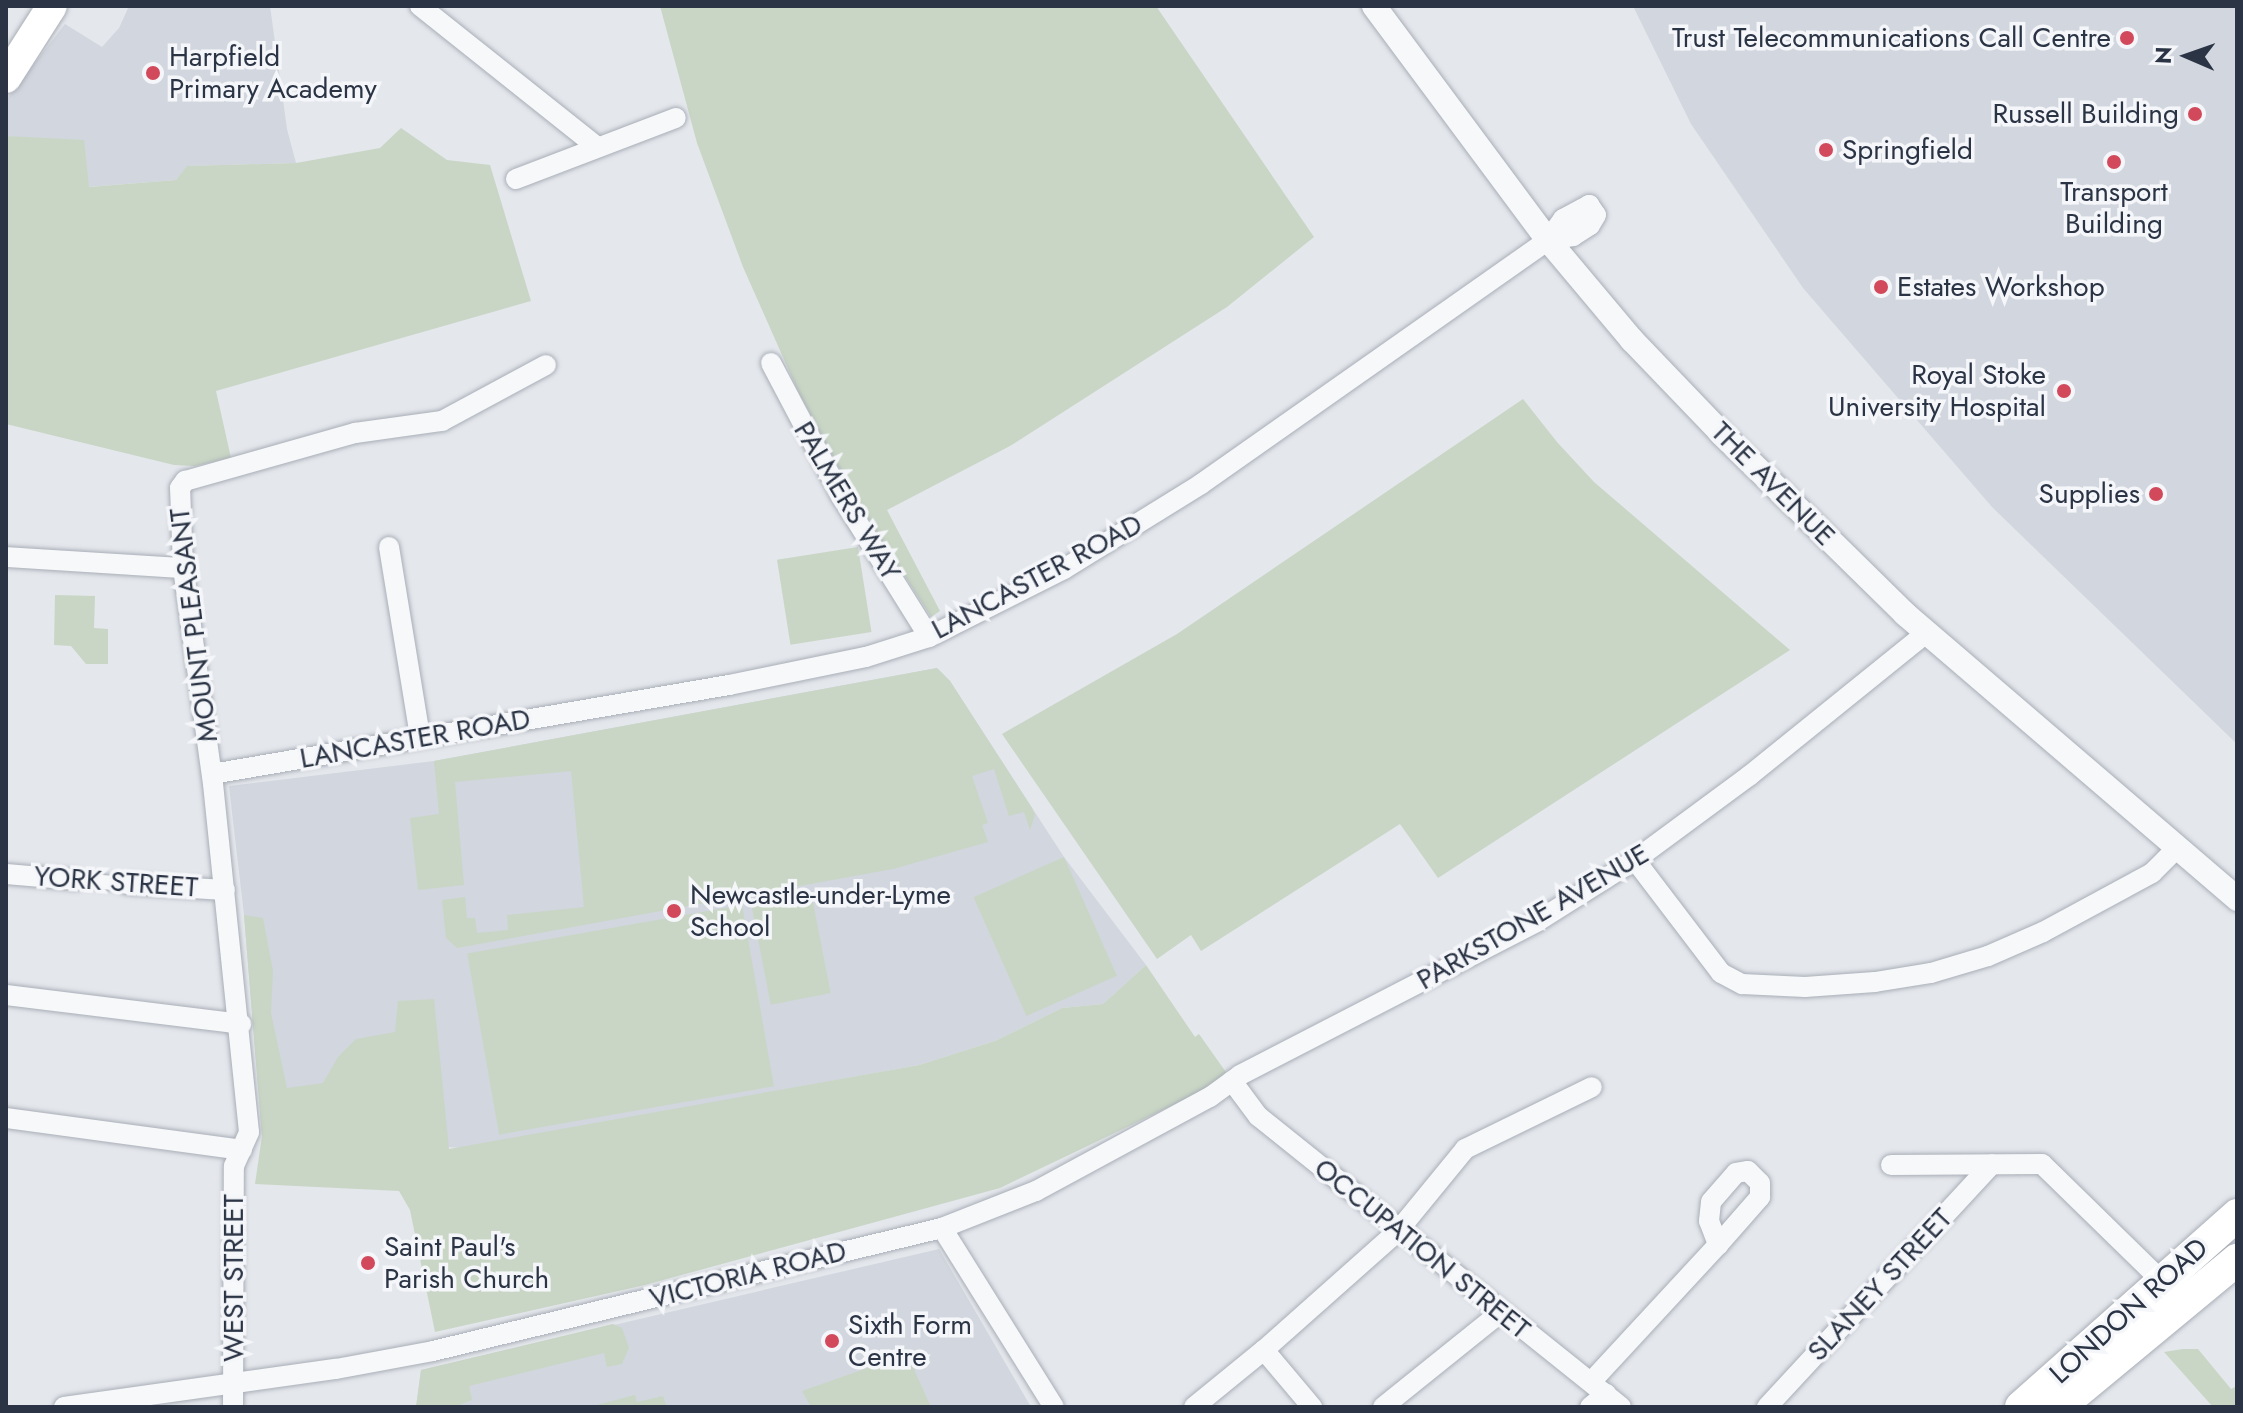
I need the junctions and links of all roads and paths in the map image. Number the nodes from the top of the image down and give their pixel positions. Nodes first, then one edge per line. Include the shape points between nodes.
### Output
1 (52, 6) edge
2 (420, 6) edge
3 (1374, 6) edge
4 (9, 68) edge
5 (676, 118) dead end
6 (596, 146) junction
7 (516, 179) dead end
8 (1548, 240) junction
9 (771, 363) dead end
10 (546, 365) dead end
11 (389, 547) dead end
12 (6, 557) edge
13 (183, 568) junction
14 (1926, 633) junction
15 (929, 637) junction
16 (420, 737) junction
17 (212, 774) junction
18 (2177, 848) junction
19 (1635, 860) junction
20 (6, 874) edge
21 (77, 880) joint
22 (127, 884) joint
23 (225, 890) junction
24 (2237, 899) edge
25 (6, 995) edge
26 (241, 1024) junction
27 (1232, 1081) junction
28 (1592, 1087) dead end
29 (6, 1118) edge
30 (242, 1150) junction
31 (1992, 1164) junction
32 (1891, 1165) dead end
33 (2237, 1215) edge
34 (942, 1228) junction
35 (1398, 1231) junction
36 (1718, 1245) dead end
37 (2237, 1260) edge
38 (2163, 1282) junction
39 (1500, 1313) junction
40 (1264, 1350) junction
41 (233, 1383) junction
42 (1602, 1398) edge
43 (64, 1407) edge
44 (233, 1407) edge
45 (1054, 1407) edge
46 (1194, 1407) edge
47 (1312, 1407) edge
48 (1383, 1407) edge
49 (1767, 1407) edge
50 (2021, 1407) edge
51 (2059, 1407) edge

1 - 4 main road
2 - 6 street
3 - 8 street, THE AVENUE
5 - 6 street
6 - 7 street
8 - 14 street, THE AVENUE via 1632,340 1722,434
8 - 15 street, LANCASTER ROAD via 1201,484 1064,569
9 - 15 street, PALMERS WAY via 841,496
10 - 13 street, MOUNT PLEASANT via 442,421 355,433 185,481 178,501
11 - 16 street
12 - 13 street
13 - 17 street, MOUNT PLEASANT
14 - 18 street, THE AVENUE
14 - 19 street, PARKSTONE AVENUE via 1761,767
15 - 16 street, LANCASTER ROAD via 866,657 744,682
16 - 17 street, LANCASTER ROAD
17 - 23 street, MOUNT PLEASANT
18 - 19 street via 2152,873 1988,956 1917,975 1805,987 1742,984 1721,973
18 - 24 street, THE AVENUE
19 - 27 street, PARKSTONE AVENUE via 1538,921
20 - 21 street, YORK STREET
21 - 22 street, YORK STREET
22 - 23 street, YORK STREET
23 - 26 street, MOUNT PLEASANT
25 - 26 street
26 - 30 street, MOUNT PLEASANT via 249,1132
27 - 34 street, VICTORIA ROAD via 1036,1191
27 - 35 street, OCCUPATION STREET via 1258,1116
28 - 35 street via 1465,1149
29 - 30 street
30 - 41 street, WEST STREET via 234,1166
31 - 32 street
31 - 38 street via 2042,1164
31 - 49 street, SLANEY STREET
33 - 38 highway, LONDON ROAD
34 - 41 street, VICTORIA ROAD via 433,1351
34 - 45 street
35 - 39 street, OCCUPATION STREET
35 - 40 street
36 - 42 street
37 - 51 highway, LONDON ROAD
38 - 50 highway, LONDON ROAD
39 - 42 street, OCCUPATION STREET
39 - 48 street
40 - 46 street
40 - 47 street
41 - 43 street, VICTORIA ROAD
41 - 44 street, WEST STREET

